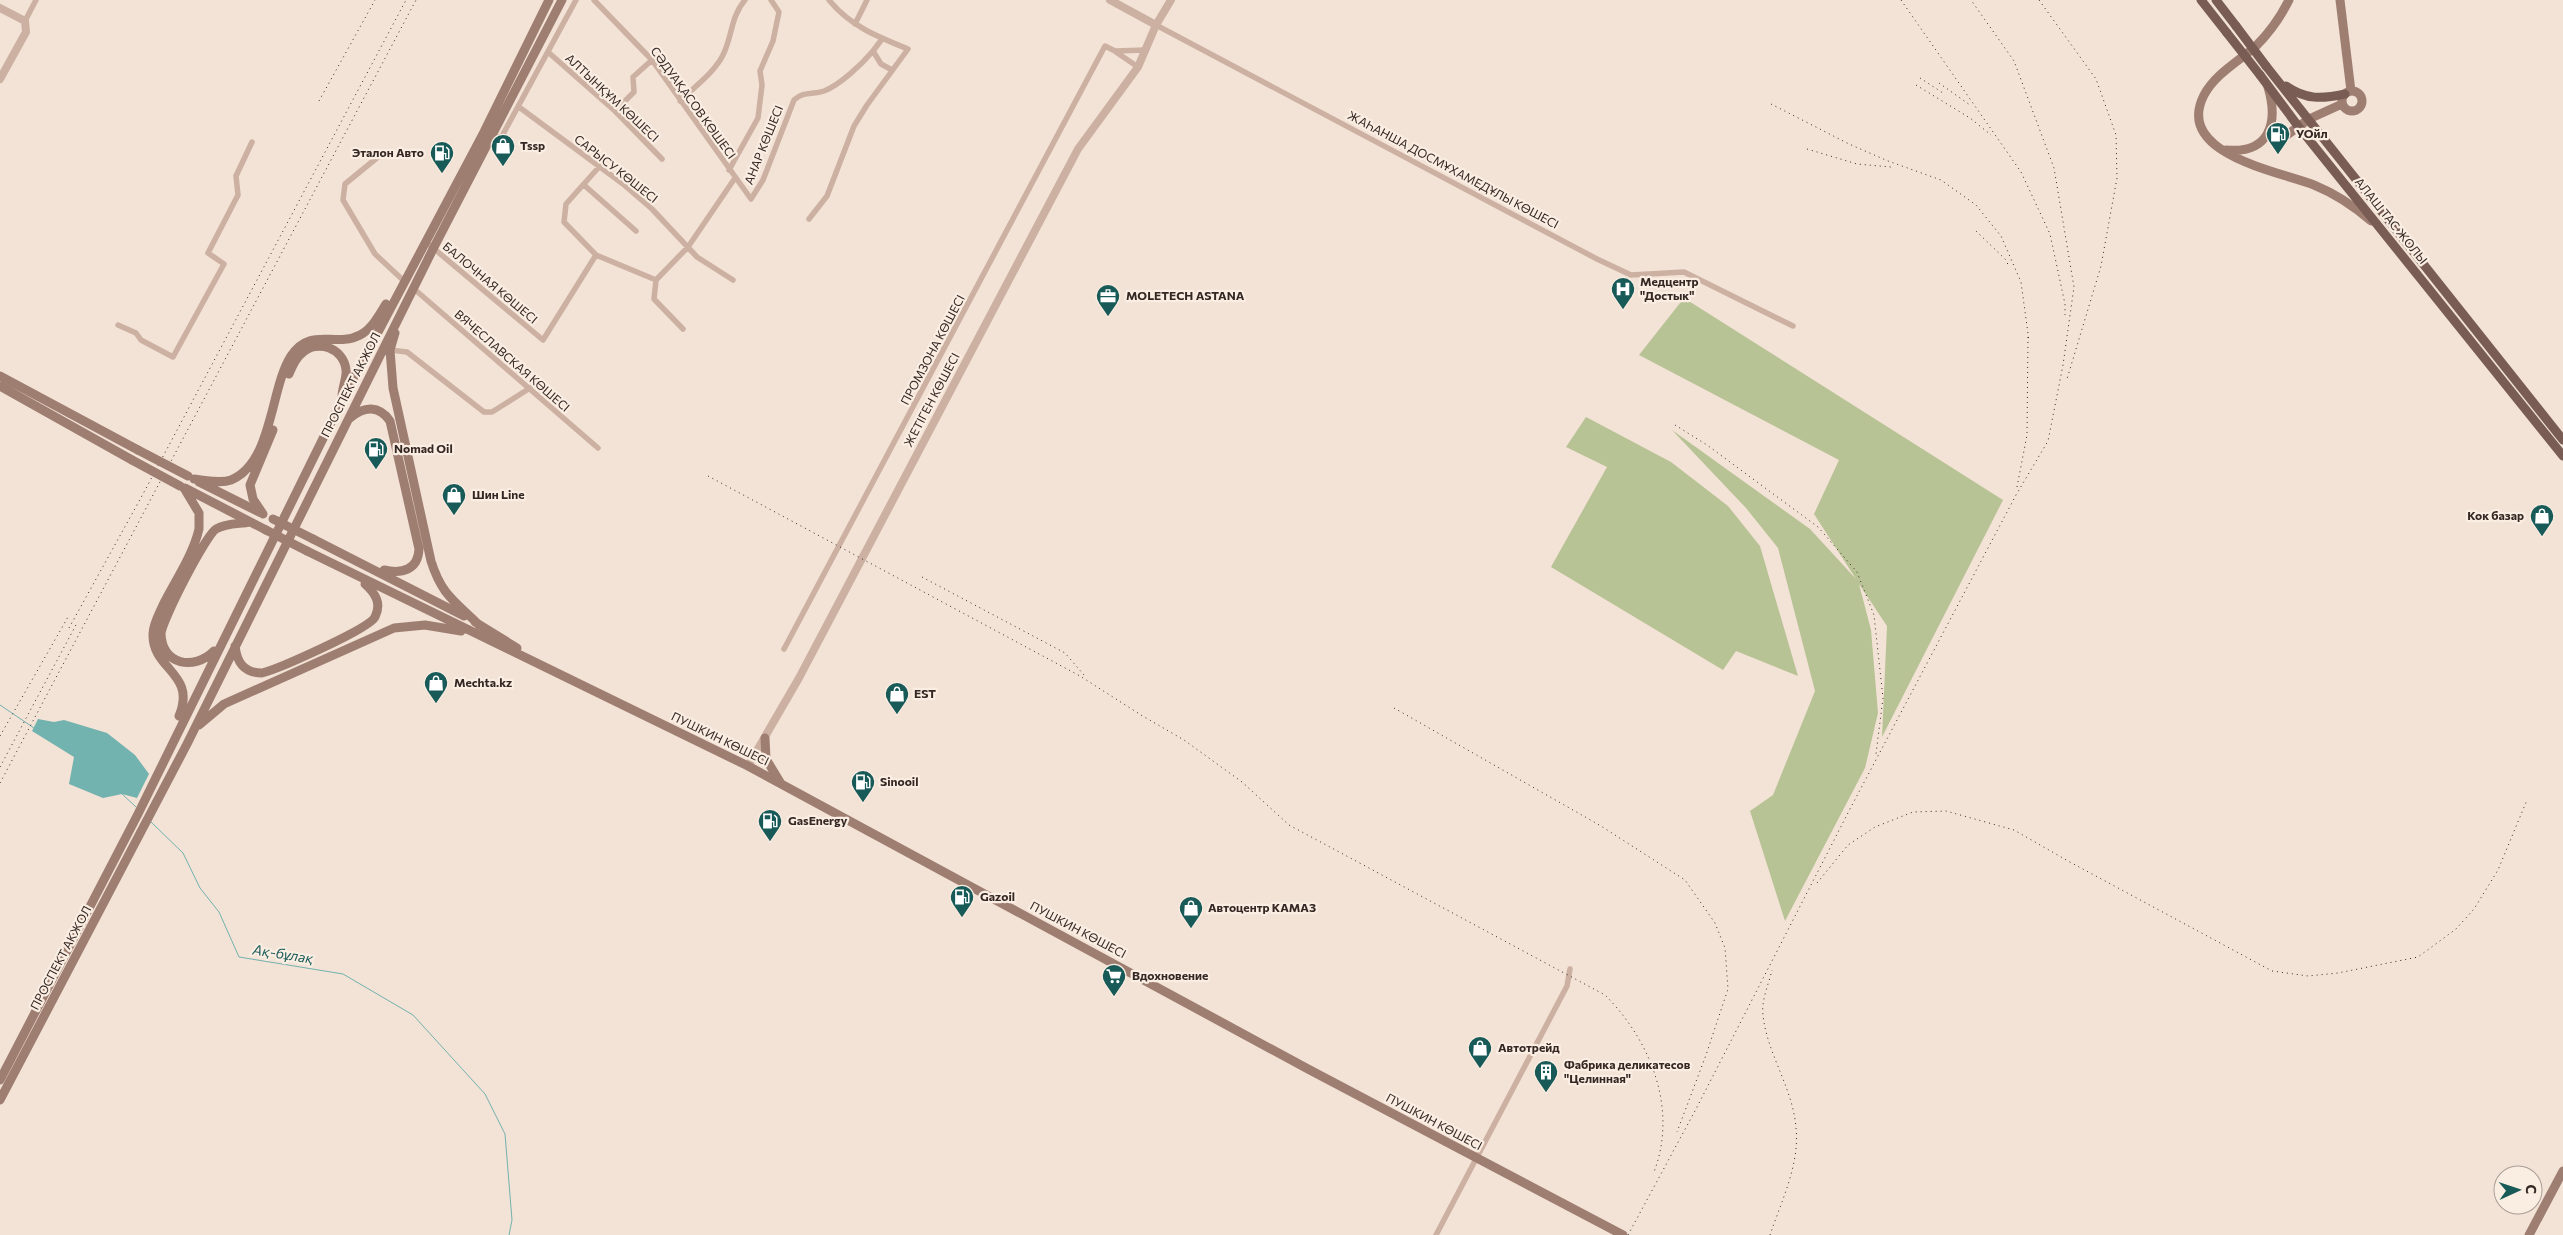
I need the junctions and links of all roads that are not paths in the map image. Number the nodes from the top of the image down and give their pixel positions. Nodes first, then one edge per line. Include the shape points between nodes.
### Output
1 (36, 0) edge
2 (562, 0) edge
3 (576, 0) edge
4 (594, 0) edge
5 (745, 0) edge
6 (771, 0) edge
7 (829, 0) edge
8 (867, 0) edge
9 (1110, 0) edge
10 (1171, 0) edge
11 (2201, 0) edge
12 (2216, 0) edge
13 (2289, 0) edge
14 (2340, 0) edge
15 (547, 2) edge
16 (0, 8) edge
17 (25, 21) junction
18 (855, 24) junction
19 (1156, 25) junction
20 (882, 39) junction
21 (1115, 50) junction
22 (1146, 50) junction
23 (873, 51) junction
24 (548, 52) junction
25 (652, 60) junction
26 (1138, 67) junction
27 (892, 70) junction
28 (0, 79) edge
29 (2278, 80) junction
30 (2267, 86) junction
31 (2348, 92) junction
32 (680, 101) junction
33 (2342, 104) junction
34 (519, 107) junction
35 (615, 111) junction
36 (2308, 119) junction
37 (2298, 126) junction
38 (2268, 133) junction
39 (489, 139) junction
40 (252, 142) dead end
41 (2223, 150) junction
42 (378, 157) dead end
43 (662, 159) dead end
44 (599, 167) junction
45 (729, 170) junction
46 (735, 178) junction
47 (584, 185) junction
48 (751, 199) joint
49 (809, 219) dead end
50 (636, 231) dead end
51 (2388, 237) junction
52 (429, 245) junction
53 (688, 247) junction
54 (596, 255) junction
55 (656, 280) junction
56 (733, 280) dead end
57 (404, 281) junction
58 (413, 288) junction
59 (398, 291) junction
60 (400, 314) junction
61 (118, 325) dead end
62 (1793, 326) dead end
63 (683, 329) dead end
64 (390, 350) junction
65 (0, 376) edge
66 (0, 386) edge
67 (530, 388) junction
68 (341, 402) junction
69 (346, 422) junction
70 (2563, 440) edge
71 (598, 448) dead end
72 (2563, 456) edge
73 (191, 478) junction
74 (182, 487) junction
75 (263, 514) junction
76 (250, 522) junction
77 (372, 568) junction
78 (357, 577) junction
79 (479, 624) junction
80 (472, 633) junction
81 (222, 639) junction
82 (235, 646) junction
83 (784, 649) dead end
84 (545, 666) junction
85 (176, 734) junction
86 (765, 738) junction
87 (186, 744) junction
88 (748, 766) junction
89 (783, 786) junction
90 (1570, 969) dead end
91 (0, 1080) edge
92 (0, 1100) edge
93 (1476, 1158) junction
94 (2563, 1171) edge
95 (1617, 1234) edge
96 (1436, 1235) edge
97 (2529, 1235) edge

1 - 17 street
2 - 39 main road, ПРОСПЕКТ АКЖОЛ
3 - 24 street
4 - 25 street, СӘДУАҚАСОВ КӨШЕСІ
5 - 32 street via 736,13 721,58
6 - 45 street, АНАР КӨШЕСІ via 779,12 773,41 760,71 762,85 758,118
7 - 18 street via 843,17
8 - 18 street
9 - 19 street, ЖАҺАНША ДОСМҰХАМЕДҰЛЫ КӨШЕСІ
10 - 19 street, ЖЕТІГЕН КӨШЕСІ
11 - 30 main road, АЛАШ ТАС ЖОЛЫ, bridge
12 - 29 main road, АЛАШ ТАС ЖОЛЫ, bridge
13 - 41 main road via 2269,31 2222,74 2204,96 2200,108 2203,132 2213,145
14 - 31 main road
15 - 52 main road, ПРОСПЕКТ АКЖОЛ
16 - 17 street
17 - 28 street via 26,32
18 - 20 street
19 - 22 street, ЖЕТІГЕН КӨШЕСІ
19 - 62 street, ЖАҺАНША ДОСМҰХАМЕДҰЛЫ КӨШЕСІ via 1597,259 1632,275 1684,272
20 - 23 street, АНАР КӨШЕСІ
20 - 27 street via 908,50
21 - 22 street
21 - 26 street
21 - 83 street, ПРОМЗОНА КӨШЕСІ via 1105,46
22 - 26 street, ЖЕТІГЕН КӨШЕСІ
23 - 27 street via 881,64
23 - 48 street, АНАР КӨШЕСІ via 862,64 829,88 805,93 794,100 763,180
24 - 34 street
24 - 35 street, АЛТЫНҚҰМ КӨШЕСІ
25 - 32 street, СӘДУАҚАСОВ КӨШЕСІ
25 - 35 street via 633,77 634,92
26 - 86 street, ЖЕТІГЕН КӨШЕСІ via 1078,149
27 - 49 street via 854,126 827,196
29 - 31 main road via 2308,98 2321,99
29 - 36 main road, АЛАШ ТАС ЖОЛЫ
30 - 37 main road, АЛАШ ТАС ЖОЛЫ
30 - 38 main road via 2273,111
31 - 33 main road
31 - 33 main road via 2360,95 2362,102 2359,108 2351,111
32 - 45 street, СӘДУАҚАСОВ КӨШЕСІ
33 - 36 main road
34 - 39 street via 502,136
34 - 44 street, САРЫСУ КӨШЕСІ
35 - 43 street, АЛТЫНҚҰМ КӨШЕСІ
36 - 37 main road
36 - 70 main road, АЛАШ ТАС ЖОЛЫ
37 - 38 main road via 2280,140
37 - 51 main road, АЛАШ ТАС ЖОЛЫ
38 - 41 main road via 2260,144 2251,149 2238,152
39 - 52 main road, ПРОСПЕКТ АКЖОЛ
40 - 61 street via 236,176 238,195 208,253 224,264 173,357
41 - 51 main road via 2336,195 2355,206
42 - 57 street via 345,184 343,200 375,254
44 - 47 street
44 - 53 street, САРЫСУ КӨШЕСІ via 652,209
45 - 46 street, СӘДУАҚАСОВ КӨШЕСІ
46 - 48 street, СӘДУАҚАСОВ КӨШЕСІ
46 - 53 street
47 - 50 street
47 - 54 street via 566,204 564,222
51 - 72 main road, АЛАШ ТАС ЖОЛЫ
52 - 54 street, БАЛОЧНАЯ КӨШЕСІ via 543,340
52 - 57 main road, ПРОСПЕКТ АКЖОЛ
52 - 58 main road, ПРОСПЕКТ АКЖОЛ
53 - 55 street
53 - 56 street, САРЫСУ КӨШЕСІ via 697,257
54 - 55 street
55 - 63 street via 654,299
57 - 59 main road, ПРОСПЕКТ АКЖОЛ
58 - 60 main road, ПРОСПЕКТ АКЖОЛ
58 - 67 street, ВЯЧЕСЛАВСКАЯ КӨШЕСІ
59 - 68 main road, ПРОСПЕКТ АКЖОЛ
59 - 73 main road via 368,330 359,336 312,339 296,350 286,366 270,425 242,474 230,480
60 - 64 main road
60 - 69 main road, ПРОСПЕКТ АКЖОЛ
64 - 67 street via 407,352 488,413
64 - 79 main road via 393,388 434,570 452,602
65 - 73 main road, bridge
66 - 74 main road, bridge
67 - 71 street, ВЯЧЕСЛАВСКАЯ КӨШЕСІ
68 - 75 main road via 346,370 339,354 322,345 305,350 292,367 275,426 250,485 253,499
68 - 81 main road, ПРОСПЕКТ АКЖОЛ
69 - 77 main road via 356,413 372,408 386,415 390,421 420,548 416,562 405,572
69 - 82 main road, ПРОСПЕКТ АКЖОЛ
73 - 75 main road
74 - 76 main road
74 - 85 main road via 198,514 198,529 153,633 157,652 184,690
75 - 77 main road, bridge
76 - 78 main road, bridge
76 - 81 main road via 222,527 207,537 162,628 165,648 174,659 187,663 205,659
77 - 79 main road
78 - 80 main road
78 - 82 main road via 377,600 374,618 368,625 262,673 243,668
79 - 84 main road
80 - 84 main road
80 - 87 main road via 433,626 394,628 224,704 198,725
81 - 85 main road, ПРОСПЕКТ АКЖОЛ
82 - 87 main road, ПРОСПЕКТ АКЖОЛ
84 - 88 main road, ПУШКИН КӨШЕСІ
85 - 91 main road, ПРОСПЕКТ АКЖОЛ
86 - 88 street, ЖЕТІГЕН КӨШЕСІ
86 - 89 main road via 766,759
87 - 92 main road, ПРОСПЕКТ АКЖОЛ
88 - 89 main road, ПУШКИН КӨШЕСІ
89 - 93 main road, ПУШКИН КӨШЕСІ
90 - 93 street via 1567,986
93 - 95 main road, ПУШКИН КӨШЕСІ
93 - 96 street
94 - 97 main road

